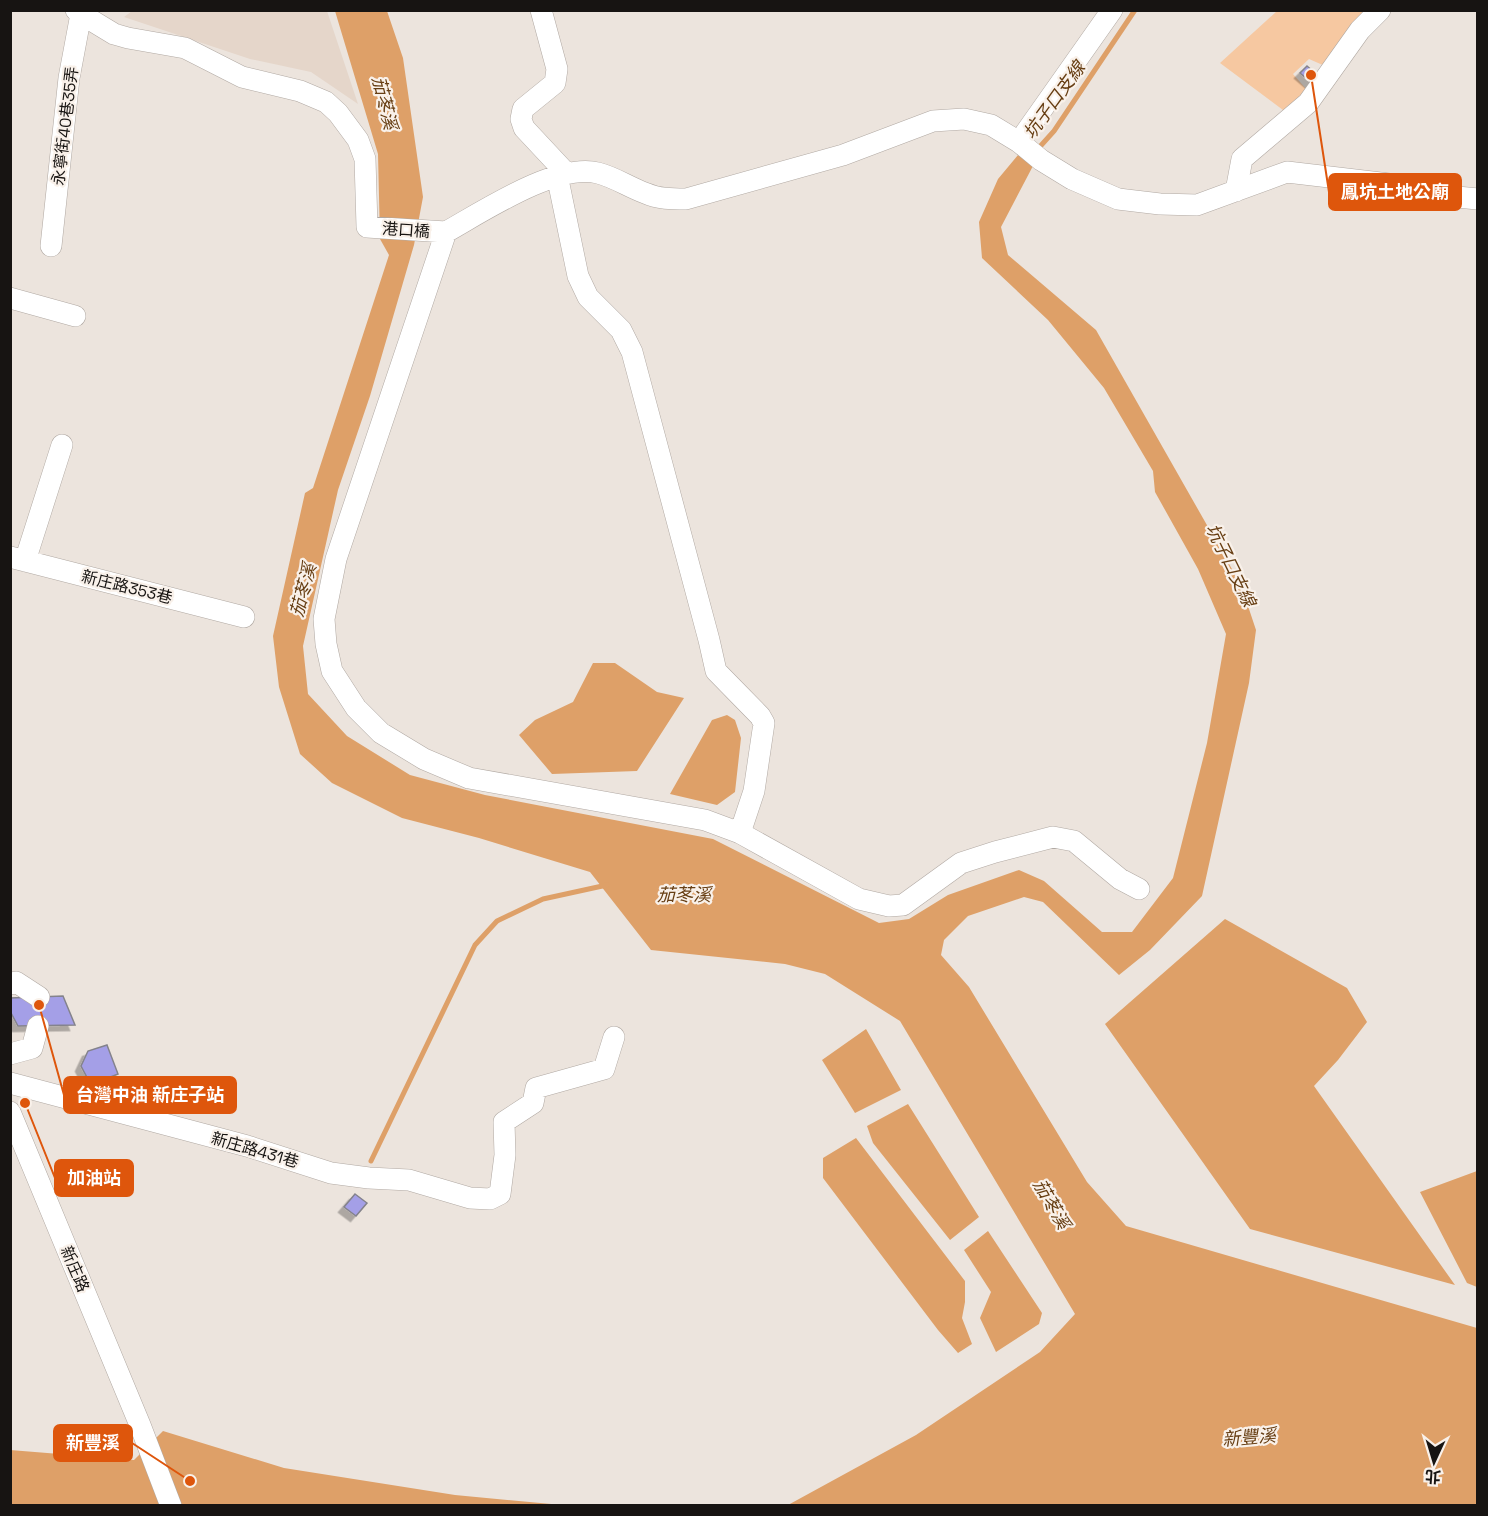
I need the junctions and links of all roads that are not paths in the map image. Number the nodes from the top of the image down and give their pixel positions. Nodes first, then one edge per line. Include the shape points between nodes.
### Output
1 (541, 10) edge
2 (1112, 10) edge
3 (1380, 10) edge
4 (79, 12) edge
5 (1019, 142) junction
6 (562, 174) junction
7 (1236, 191) junction
8 (1478, 199) edge
9 (446, 232) junction
10 (51, 246) dead end
11 (10, 298) edge
12 (75, 316) dead end
13 (62, 445) dead end
14 (18, 559) edge
15 (244, 617) dead end
16 (740, 833) junction
17 (1139, 889) dead end
18 (10, 984) edge
19 (39, 997) dead end
20 (38, 1026) dead end
21 (614, 1037) dead end
22 (10, 1054) edge
23 (10, 1083) edge
24 (10, 1112) edge
25 (171, 1506) edge

1 - 6 street via 557,69 555,83 524,109 521,119
2 - 5 street
3 - 7 street via 1360,30 1308,103 1242,159
4 - 9 street, 港口橋 via 114,34 185,48 242,77 327,102 358,140 365,159 367,227
4 - 10 street, 永寧街40巷35弄
5 - 6 street via 991,125 964,119 933,121 843,155 686,199 647,195 597,172
5 - 7 street via 1072,179 1118,199 1197,205
6 - 9 street via 542,180
6 - 16 street via 578,276 588,297 621,330 632,352 716,671 764,723 754,790
7 - 8 street via 1287,172
9 - 16 street via 336,559 324,619 332,671 356,708 381,733 424,759 469,778 672,813
11 - 12 street
13 - 14 street
14 - 15 street, 新庄路353巷
16 - 17 street via 860,899 889,906 903,904 961,863 1053,837 1074,841 1120,879
18 - 19 street via 16,982
20 - 22 street via 32,1048
21 - 23 street, 新庄路431巷 via 604,1069 536,1088 533,1103 504,1122 506,1155 500,1194 490,1199 470,1198 409,1180 332,1173 236,1143
24 - 25 street, 新庄路

